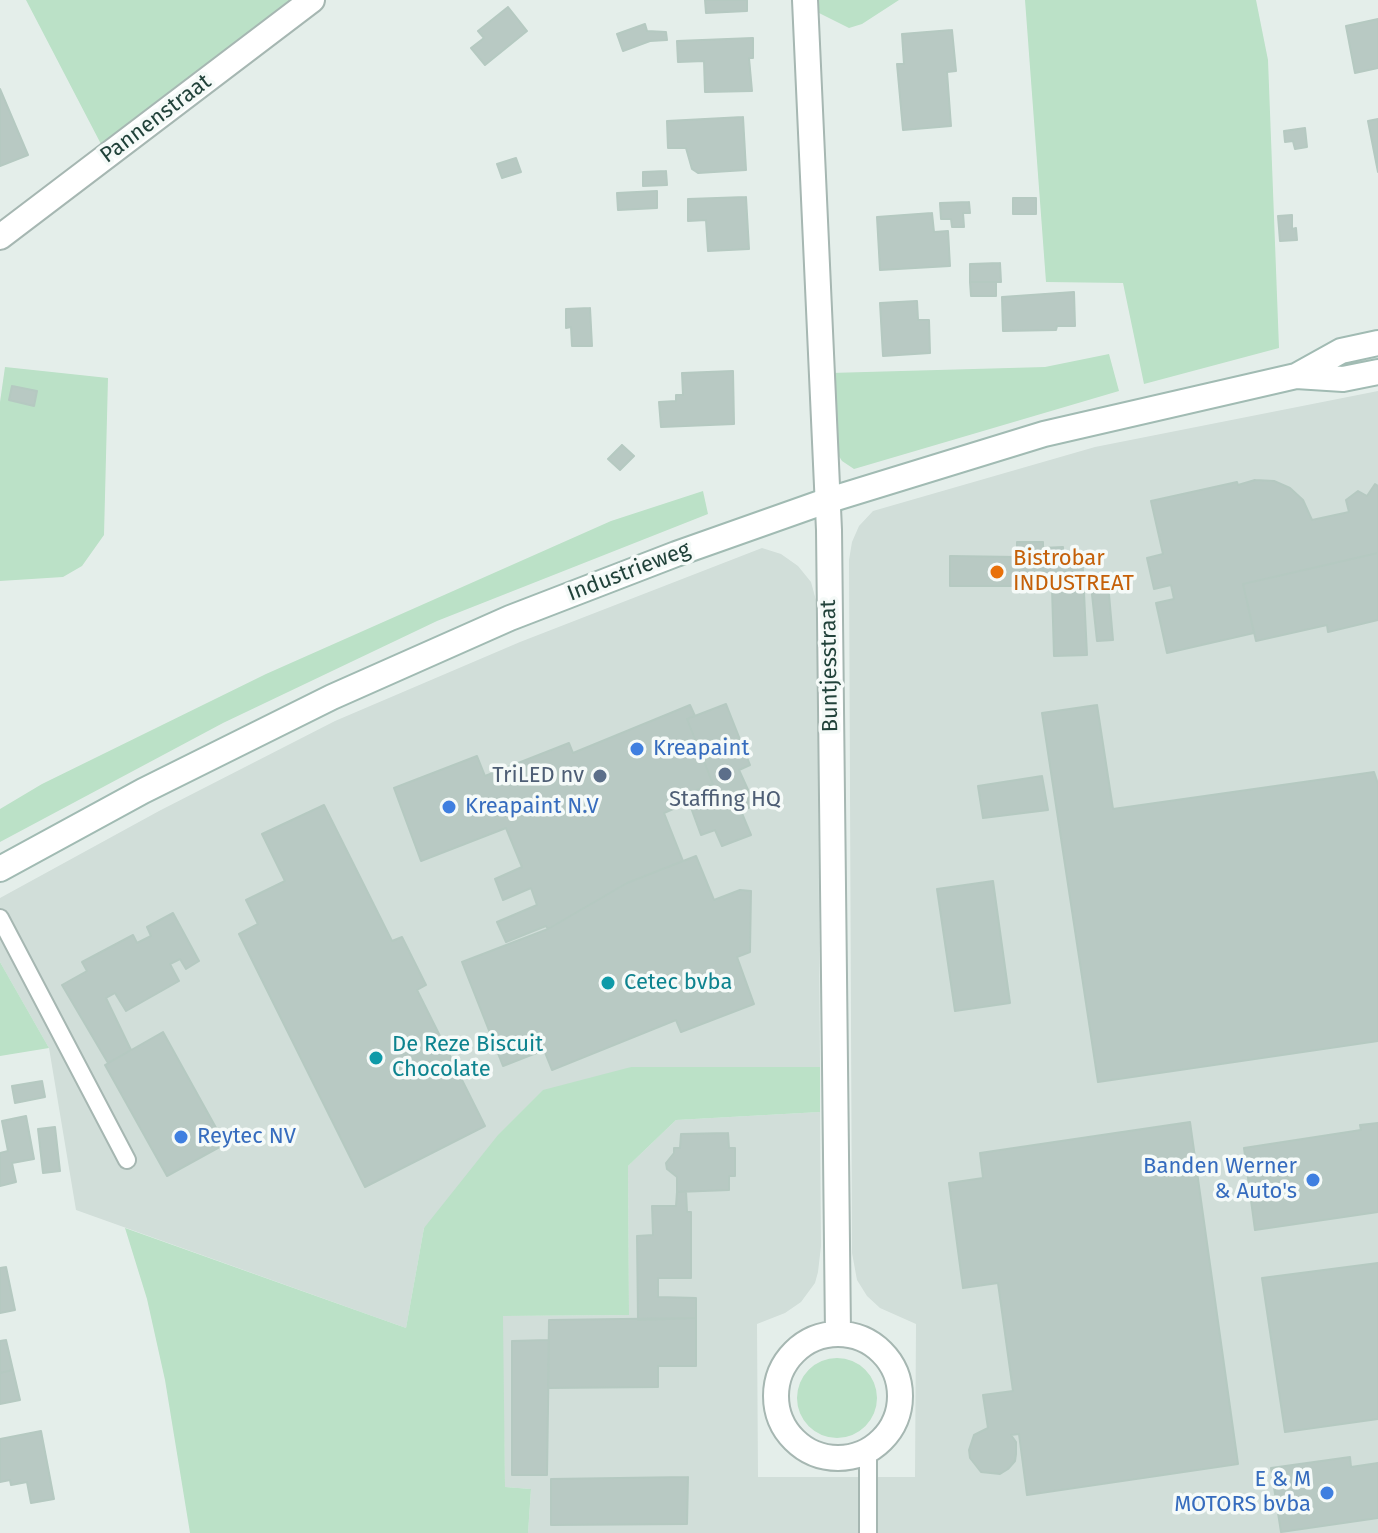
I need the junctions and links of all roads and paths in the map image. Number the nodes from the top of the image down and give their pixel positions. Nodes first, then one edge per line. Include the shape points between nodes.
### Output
1 (312, 0) edge
2 (805, 0) edge
3 (0, 237) edge
4 (1378, 343) edge
5 (1378, 372) edge
6 (1296, 376) junction
7 (826, 501) junction
8 (0, 869) edge
9 (0, 918) edge
10 (127, 1160) dead end
11 (838, 1333) junction
12 (868, 1451) junction
13 (868, 1533) edge

1 - 3 street, Pannenstraat
2 - 7 street, Buntjesstraat
4 - 6 street, Industrieweg via 1341,351
5 - 6 street, Industrieweg via 1343,379
6 - 7 street, Industrieweg via 1044,434
7 - 8 street, Industrieweg via 510,618 332,697
7 - 11 street, Buntjesstraat
9 - 10 lane
11 - 12 street via 877,1346 899,1380 901,1401 895,1421
11 - 12 street via 800,1347 786,1362 778,1381 778,1411 792,1438 808,1451 828,1457
12 - 13 lane

